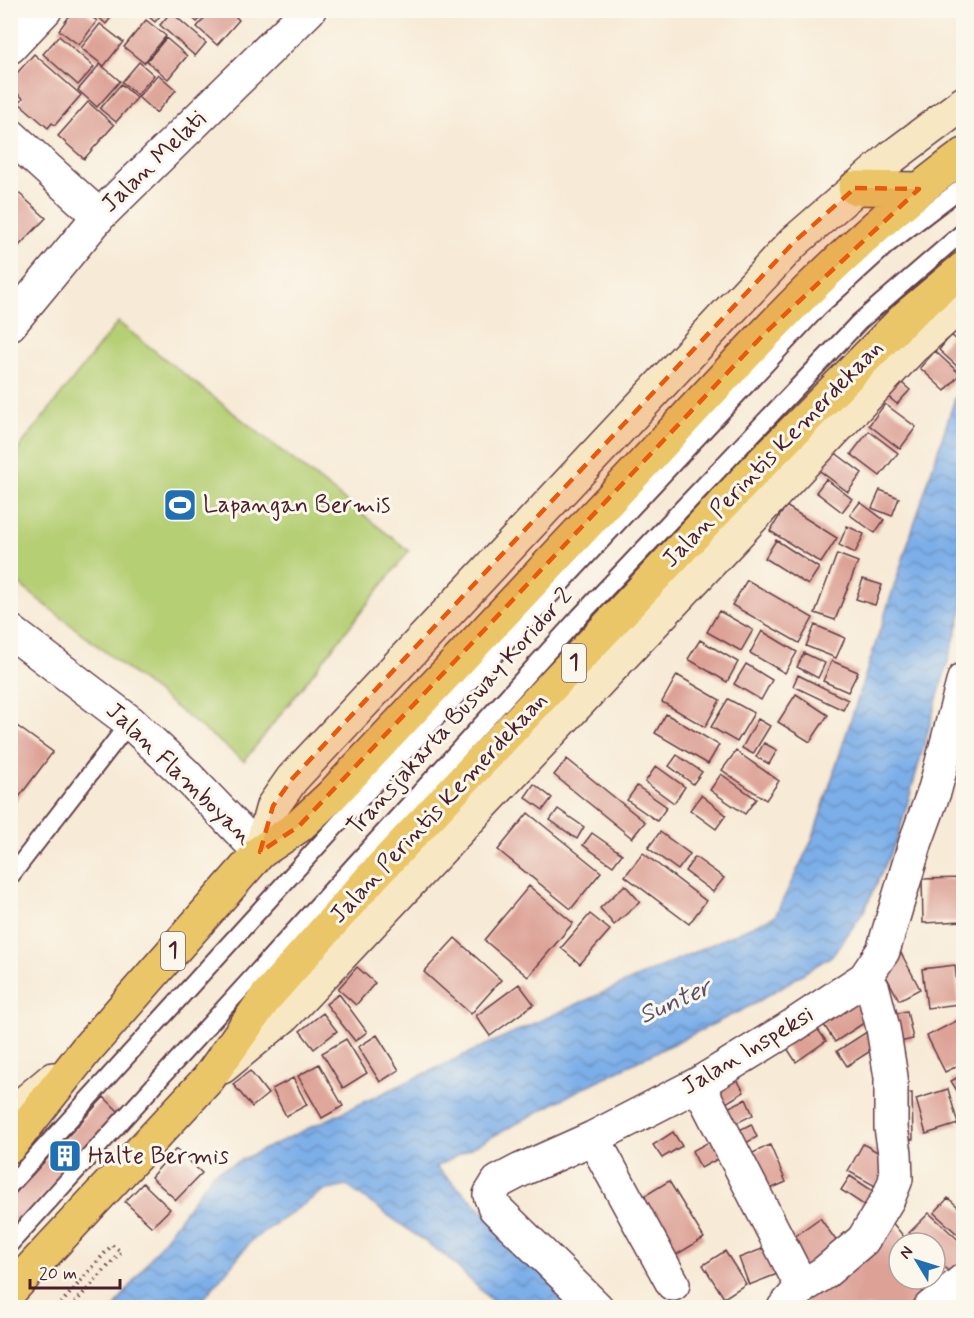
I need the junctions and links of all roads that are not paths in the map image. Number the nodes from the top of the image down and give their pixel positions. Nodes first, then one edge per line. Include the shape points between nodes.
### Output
1 (45, 10) edge
2 (309, 10) edge
3 (10, 47) edge
4 (963, 103) edge
5 (10, 135) edge
6 (963, 155) edge
7 (963, 186) edge
8 (855, 188) junction
9 (919, 189) junction
10 (99, 216) junction
11 (963, 231) edge
12 (963, 268) edge
13 (963, 302) edge
14 (10, 324) edge
15 (10, 631) edge
16 (963, 679) edge
17 (130, 722) junction
18 (260, 852) junction
19 (10, 877) edge
20 (865, 978) junction
21 (86, 1050) junction
22 (208, 1079) junction
23 (698, 1084) junction
24 (10, 1115) edge
25 (593, 1138) junction
26 (10, 1146) edge
27 (10, 1185) edge
28 (10, 1244) edge
29 (963, 1280) edge
30 (673, 1284) dead end
31 (10, 1291) edge
32 (793, 1298) edge
33 (597, 1308) edge
34 (930, 1308) edge

1 - 3 street
2 - 10 street, Jalan Melati
4 - 8 main road
5 - 10 street
6 - 9 highway, 1
7 - 27 lane, Transjakarta Busway Koridor 2 via 887,245 819,308 368,791
8 - 9 highway
8 - 18 main road via 794,242 292,779 273,806
9 - 18 highway, 1 via 764,334 331,796 299,826
10 - 14 street, Jalan Melati
11 - 28 lane, Transjakarta Busway Koridor 2 via 859,322 580,616
12 - 22 highway, Jalan Perintis Kemerdekaan / 1 via 907,316 756,469 380,868 267,996
13 - 22 main road, Jalan Perintis Kemerdekaan via 912,348 285,1015
15 - 17 street, Jalan Flamboyan
16 - 20 street, Jalan Inspeksi via 935,789 883,951
17 - 18 street, Jalan Flamboyan
17 - 19 lane
18 - 21 highway, 1
20 - 23 street, Jalan Inspeksi
20 - 32 street via 873,989 891,1077 896,1179 863,1240
21 - 24 main road
21 - 26 highway, 1
22 - 31 highway, Jalan Perintis Kemerdekaan / 1
23 - 25 street, Jalan Inspeksi
23 - 32 street
25 - 30 street
25 - 33 street, Jalan Inspeksi via 498,1182 490,1195 495,1208
29 - 34 street

